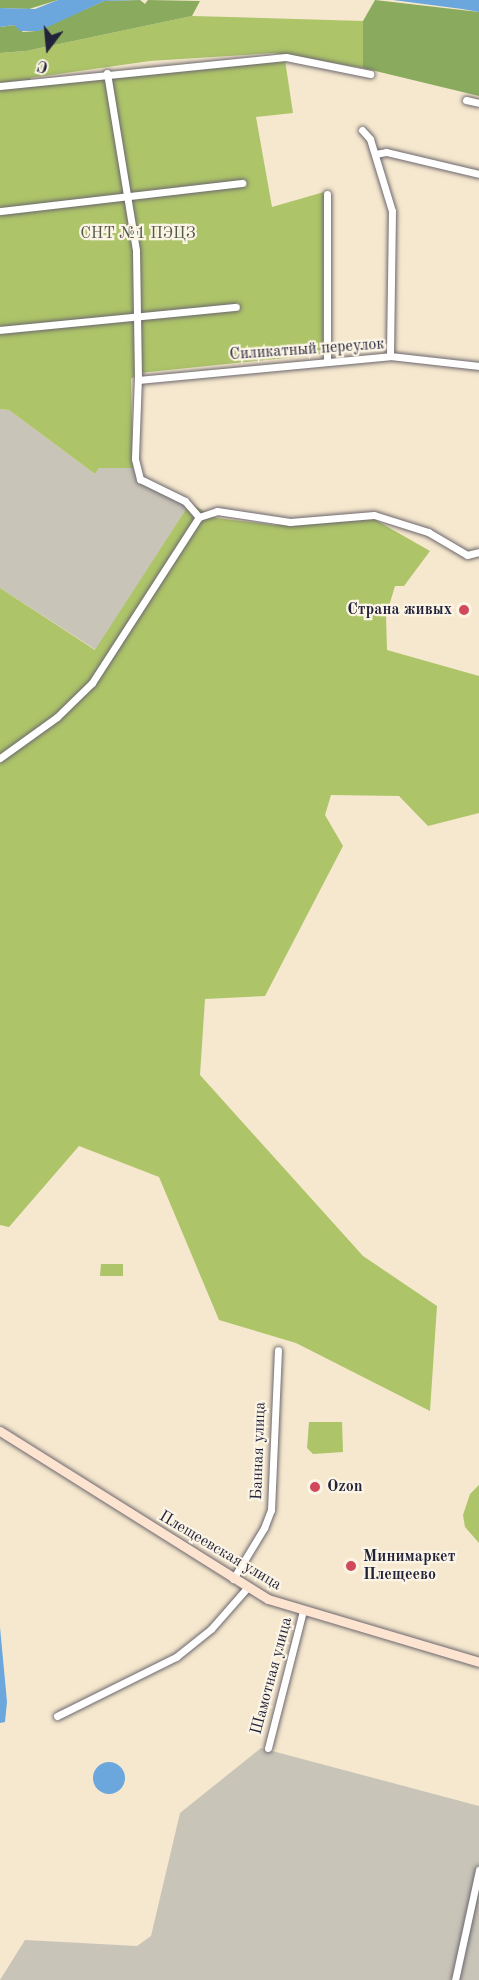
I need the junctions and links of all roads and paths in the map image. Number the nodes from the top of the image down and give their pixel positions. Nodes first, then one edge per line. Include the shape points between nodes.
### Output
1 (107, 73) junction
2 (370, 74) dead end
3 (0, 86) edge
4 (466, 100) dead end
5 (479, 103) edge
6 (362, 130) dead end
7 (375, 154) junction
8 (479, 174) edge
9 (242, 183) dead end
10 (327, 194) dead end
11 (125, 199) junction
12 (0, 211) edge
13 (236, 307) dead end
14 (136, 315) junction
15 (0, 330) edge
16 (390, 356) junction
17 (327, 362) junction
18 (479, 366) edge
19 (138, 380) junction
20 (199, 517) junction
21 (479, 552) edge
22 (0, 758) edge
23 (278, 1350) dead end
24 (0, 1431) edge
25 (233, 1579) junction
26 (247, 1588) junction
27 (303, 1611) junction
28 (479, 1662) edge
29 (57, 1716) dead end
30 (267, 1748) dead end
31 (479, 1870) edge
32 (455, 1980) edge

1 - 2 street via 286,57
1 - 3 street
1 - 11 street
4 - 5 street
6 - 7 street
7 - 8 street via 386,152
7 - 16 street via 376,171 392,211
9 - 11 street
10 - 17 street
11 - 12 street
11 - 14 street via 136,251
13 - 14 street
14 - 15 street
14 - 19 street
16 - 17 street, Силикатный переулок
16 - 18 street, Силикатный переулок
17 - 19 street, Силикатный переулок
19 - 20 street via 135,459 140,478 185,501
20 - 21 street via 217,511 290,522 374,515 428,532 467,555
20 - 22 street via 92,683 57,717
23 - 25 street, Банная улица via 271,1510
24 - 25 street, Плещеевская улица
25 - 26 street, Плещеевская улица
26 - 27 street, Плещеевская улица
26 - 29 street via 211,1629 176,1657
27 - 28 street, Плещеевская улица
27 - 30 street, Шамотная улица
31 - 32 street

